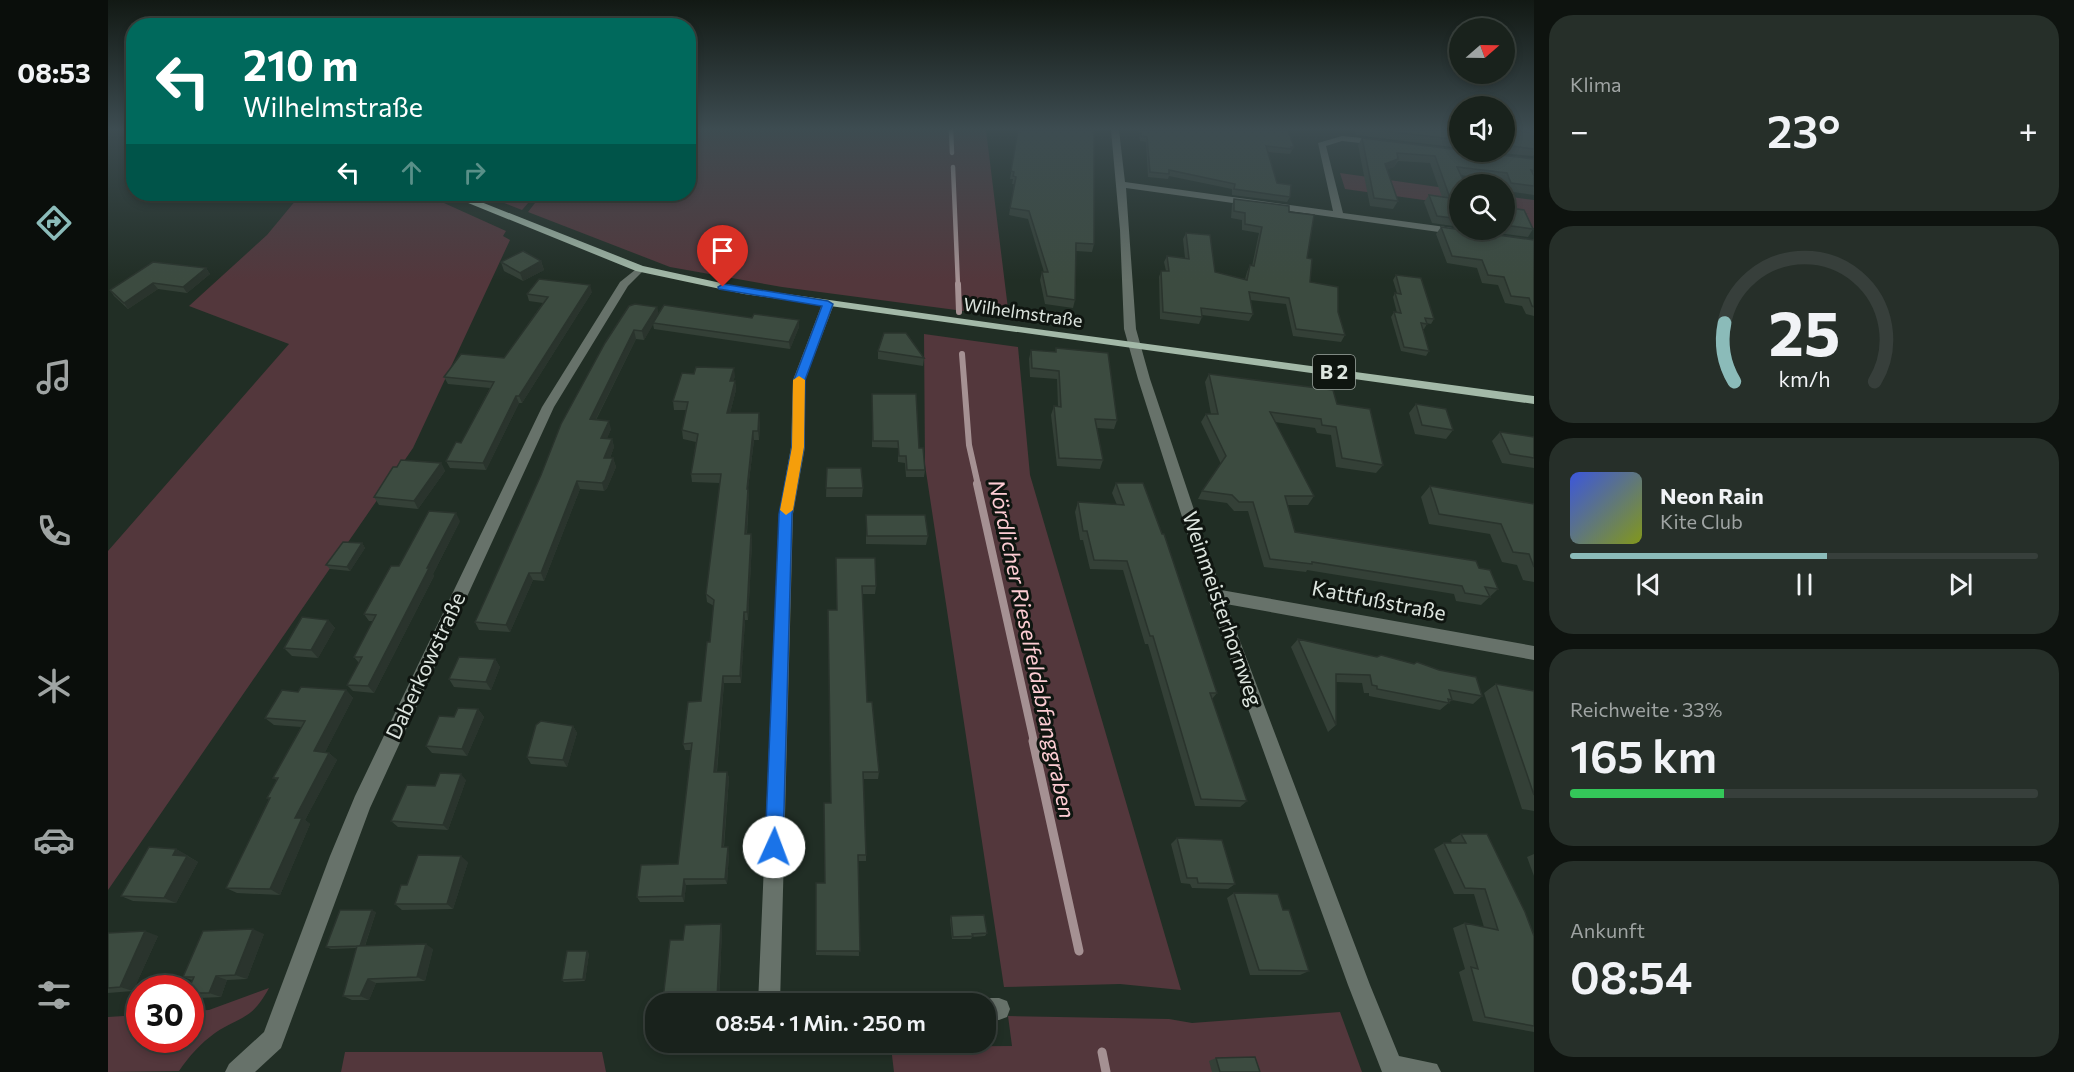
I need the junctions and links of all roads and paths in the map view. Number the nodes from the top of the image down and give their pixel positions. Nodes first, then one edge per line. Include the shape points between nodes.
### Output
1 (1120, 180) edge
2 (1329, 180) edge
3 (1120, 184) junction
4 (470, 201) edge
5 (1339, 215) junction
6 (1449, 230) edge
7 (640, 269) junction
8 (828, 304) junction
9 (1134, 346) junction
10 (1534, 400) edge
11 (1215, 594) junction
12 (1534, 653) edge
13 (769, 993) edge
14 (1393, 1070) edge
15 (237, 1072) edge
16 (1429, 1072) edge

1 - 3 street, Weinmeisterhornweg
2 - 5 street
3 - 5 street
3 - 9 street, Weinmeisterhornweg
4 - 7 main road, Wilhelmstraße / B 2
5 - 6 street
7 - 8 main road, Wilhelmstraße / B 2
7 - 15 street, Daberkowstraße via 624,284 579,352 527,449 362,803 273,1040
8 - 9 main road, Wilhelmstraße / B 2
8 - 13 street via 799,380 798,447 786,514
9 - 10 main road, Wilhelmstraße / B 2
9 - 11 street, Weinmeisterhornweg
11 - 12 street, Kattfußstraße
11 - 14 street, Weinmeisterhornweg
14 - 16 street

